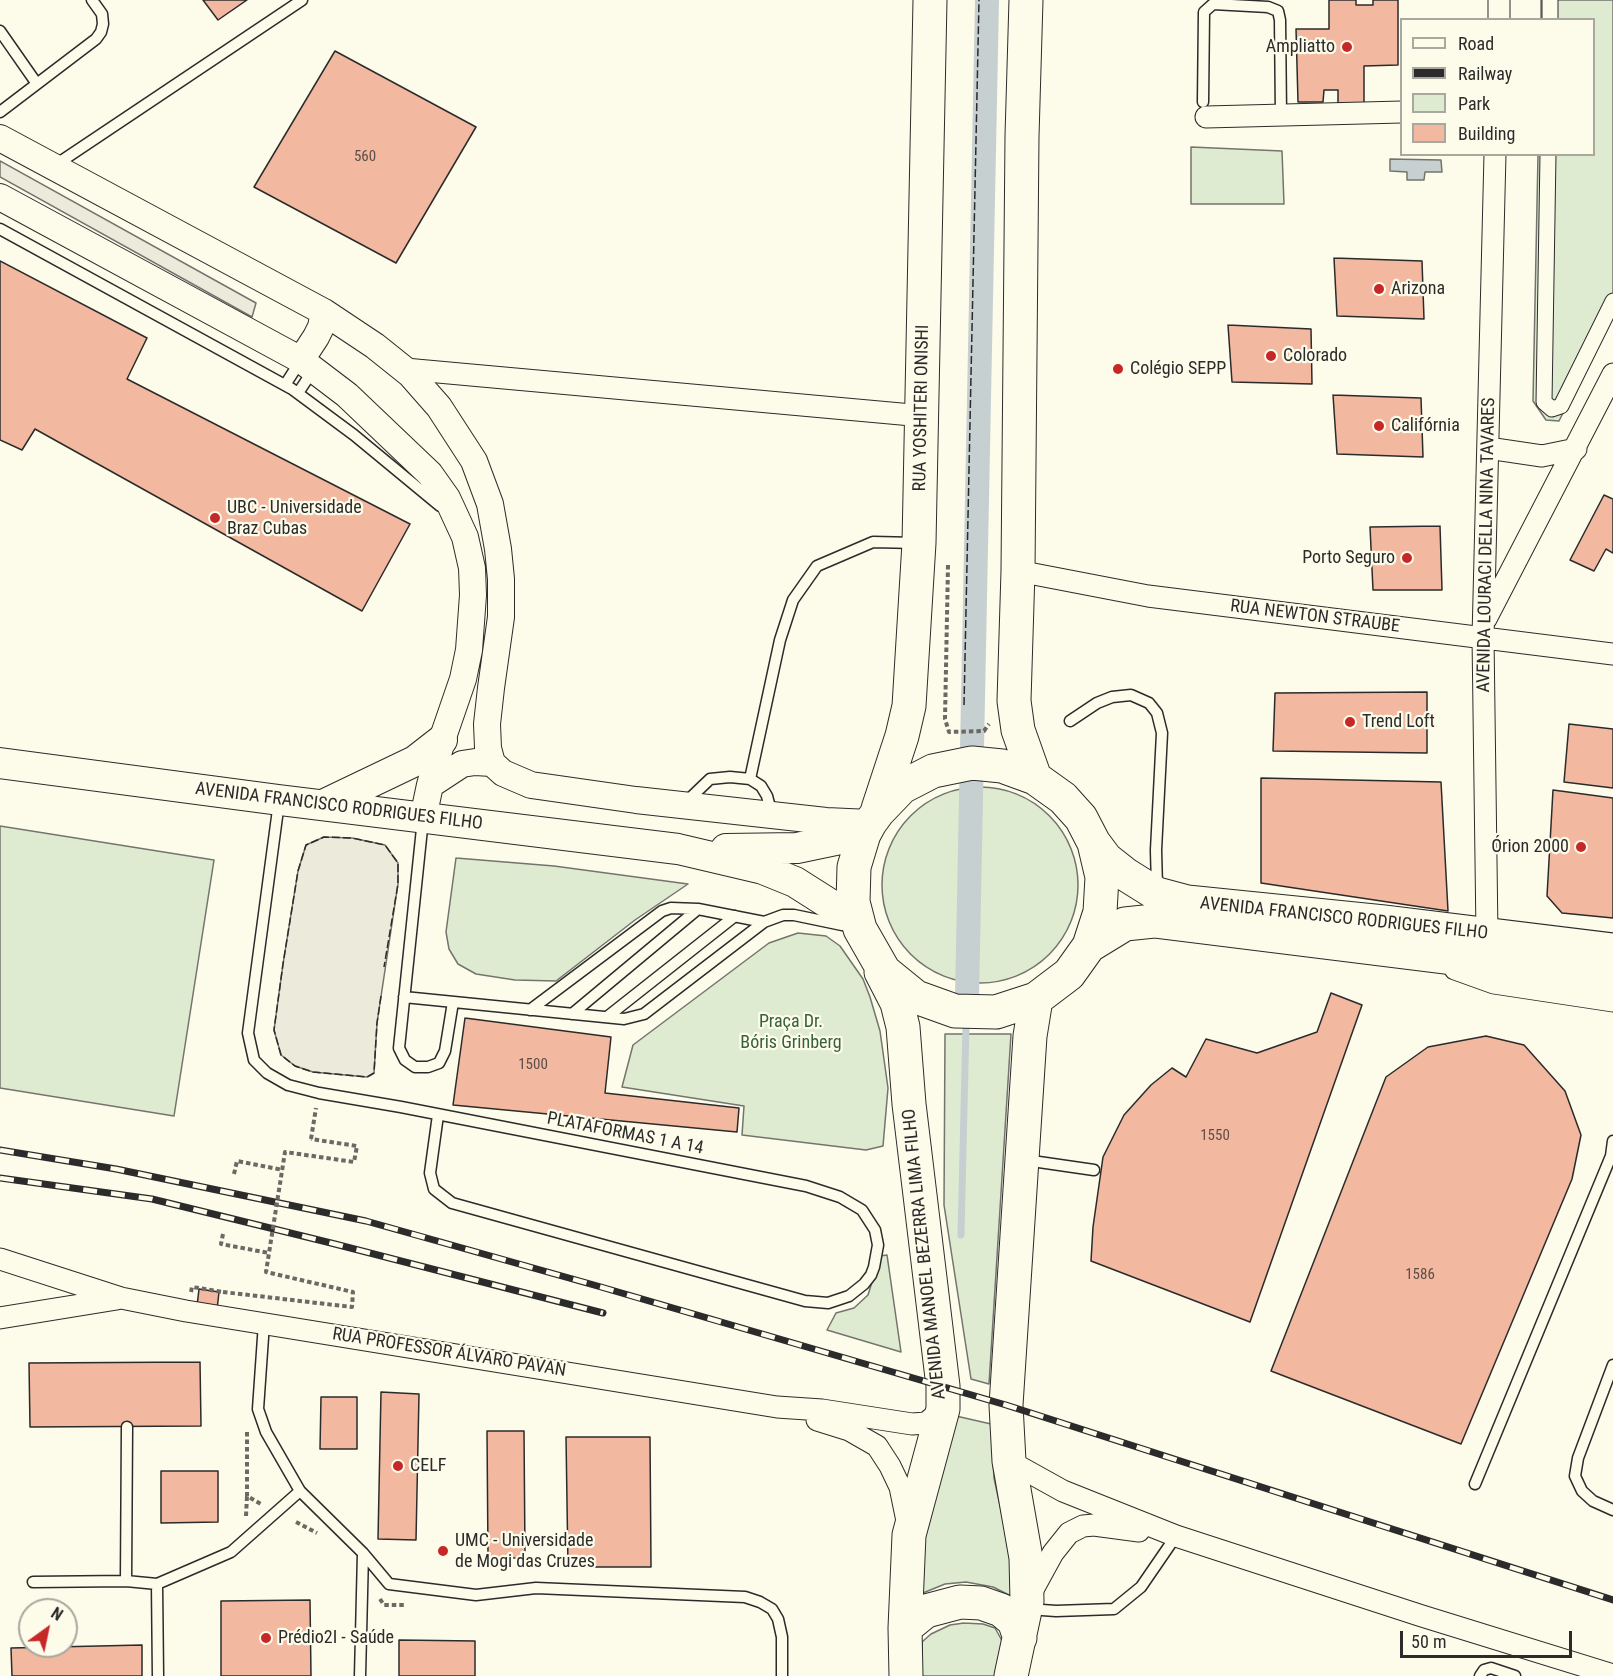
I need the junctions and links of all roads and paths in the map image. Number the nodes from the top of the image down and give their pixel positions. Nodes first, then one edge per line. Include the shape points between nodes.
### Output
1 (92, 0) edge
2 (302, 0) edge
3 (930, 0) edge
4 (1026, 0) edge
5 (1499, 0) edge
6 (1550, 0) edge
7 (1499, 18) edge
8 (1550, 18) edge
9 (0, 31) edge
10 (38, 84) junction
11 (1205, 110) joint
12 (0, 112) edge
13 (1400, 112) edge
14 (1281, 115) junction
15 (0, 138) edge
16 (1495, 156) edge
17 (1548, 156) edge
18 (53, 166) junction
19 (0, 197) edge
20 (0, 229) edge
21 (1613, 301) edge
22 (335, 319) junction
23 (307, 364) junction
24 (405, 369) junction
25 (1613, 374) edge
26 (285, 385) junction
27 (298, 393) junction
28 (923, 416) junction
29 (1488, 448) junction
30 (1576, 449) junction
31 (459, 521) junction
32 (919, 543) junction
33 (948, 564) dead end
34 (1018, 572) junction
35 (1484, 630) junction
36 (1613, 654) edge
37 (992, 718) dead end
38 (1070, 721) dead end
39 (442, 740) junction
40 (0, 763) edge
41 (492, 763) junction
42 (1035, 778) junction
43 (750, 779) junction
44 (430, 785) junction
45 (279, 800) junction
46 (323, 805) junction
47 (683, 805) junction
48 (772, 815) junction
49 (423, 818) junction
50 (871, 823) junction
51 (1094, 843) junction
52 (678, 849) junction
53 (1157, 894) junction
54 (698, 909) junction
55 (735, 916) junction
56 (764, 922) junction
57 (862, 932) junction
58 (1487, 935) junction
59 (1089, 946) junction
60 (1613, 950) edge
61 (1411, 952) junction
62 (1613, 978) edge
63 (404, 997) junction
64 (1036, 999) junction
65 (1613, 1001) edge
66 (453, 1002) junction
67 (530, 1010) junction
68 (572, 1014) junction
69 (607, 1017) junction
70 (319, 1093) junction
71 (438, 1115) junction
72 (1613, 1141) edge
73 (1022, 1160) junction
74 (283, 1170) junction
75 (1094, 1170) dead end
76 (234, 1174) dead end
77 (223, 1234) dead end
78 (269, 1253) junction
79 (0, 1259) edge
80 (223, 1292) dead end
81 (121, 1298) junction
82 (0, 1318) edge
83 (264, 1323) junction
84 (1613, 1365) edge
85 (777, 1407) junction
86 (943, 1409) junction
87 (127, 1427) dead end
88 (247, 1430) dead end
89 (1009, 1461) junction
90 (1475, 1484) dead end
91 (300, 1491) junction
92 (312, 1503) junction
93 (1613, 1510) edge
94 (276, 1512) junction
95 (909, 1535) junction
96 (1176, 1536) junction
97 (363, 1553) junction
98 (126, 1581) junction
99 (33, 1582) dead end
100 (157, 1584) junction
101 (1024, 1616) junction
102 (905, 1628) junction
103 (1613, 1675) edge
104 (158, 1676) edge
105 (360, 1676) edge
106 (782, 1676) edge
107 (906, 1676) edge
108 (1011, 1676) edge
109 (1480, 1676) edge
110 (1515, 1676) edge

1 - 10 lane via 102,14 101,32
2 - 18 lane
3 - 28 main road, RUA YOSHITERI ONISHI
4 - 34 main road
5 - 7 street
6 - 8 street
9 - 10 lane
10 - 12 lane
11 - 14 street
11 - 14 lane via 1204,12 1213,4 1268,7 1278,10 1280,20
13 - 14 street
15 - 18 street
16 - 29 street, AVENIDA LOURACI DELLA NINA TAVARES
17 - 21 street via 1544,402 1552,409 1560,406
18 - 22 street
19 - 23 street
20 - 26 lane
22 - 23 street via 321,327
22 - 24 street
23 - 26 lane
23 - 27 lane
23 - 31 street via 380,424 430,474
24 - 28 street
24 - 41 street via 439,407 474,460 490,504 498,549 501,607 487,724
25 - 30 street
26 - 27 lane
27 - 31 lane
28 - 32 main road, RUA YOSHITERI ONISHI
29 - 30 street via 1542,456
29 - 35 street, AVENIDA LOURACI DELLA NINA TAVARES
30 - 35 street
31 - 39 street via 472,568 472,613 463,679
32 - 43 lane via 873,542 817,566 793,600 780,640
32 - 50 main road, RUA YOSHITERI ONISHI via 909,706
33 - 37 path via 945,719 950,732 984,731
34 - 35 street, RUA NEWTON STRAUBE via 1148,596
34 - 42 main road via 1014,701 1018,730
35 - 36 street, RUA NEWTON STRAUBE
35 - 58 street, AVENIDA LOURACI DELLA NINA TAVARES
38 - 53 lane via 1112,696 1131,695 1149,703 1157,713 1162,733
39 - 44 street
39 - 46 main road via 415,761
40 - 45 main road, AVENIDA FRANCISCO RODRIGUES FILHO
41 - 44 street via 462,764
41 - 47 street via 503,774 531,785
42 - 50 main road, AVENIDA FRANCISCO RODRIGUES FILHO via 1002,766 972,763 933,771 902,787
42 - 51 main road, AVENIDA FRANCISCO RODRIGUES FILHO via 1064,798
43 - 47 lane via 710,779
43 - 48 lane via 762,786
44 - 49 street
45 - 46 main road, AVENIDA FRANCISCO RODRIGUES FILHO
45 - 70 lane, PLATAFORMAS 1 A 14 via 248,1034 254,1060 267,1073 288,1085
46 - 49 main road, AVENIDA FRANCISCO RODRIGUES FILHO
47 - 48 street
48 - 50 street
49 - 52 main road, AVENIDA FRANCISCO RODRIGUES FILHO
49 - 63 lane
50 - 52 main road, AVENIDA FRANCISCO RODRIGUES FILHO via 797,848
50 - 57 main road, AVENIDA FRANCISCO RODRIGUES FILHO via 854,867 853,902
51 - 53 main road, AVENIDA FRANCISCO RODRIGUES FILHO via 1106,859
51 - 59 main road, AVENIDA FRANCISCO RODRIGUES FILHO via 1102,877 1100,912
52 - 57 main road, AVENIDA FRANCISCO RODRIGUES FILHO via 763,869 795,882
53 - 58 main road, AVENIDA FRANCISCO RODRIGUES FILHO via 1187,902
54 - 55 lane
54 - 67 lane via 662,911
54 - 68 lane
55 - 56 lane
55 - 69 lane
56 - 57 lane via 794,915
56 - 69 lane via 644,1014 624,1019
57 - 64 main road, AVENIDA FRANCISCO RODRIGUES FILHO via 884,971 916,997 955,1011 996,1012
57 - 86 main road, AVENIDA MANOEL BEZERRA LIMA FILHO via 897,1004 903,1027
58 - 60 main road, AVENIDA FRANCISCO RODRIGUES FILHO
59 - 61 main road, AVENIDA FRANCISCO RODRIGUES FILHO via 1125,924 1154,921
59 - 64 main road, AVENIDA FRANCISCO RODRIGUES FILHO via 1069,974
61 - 62 main road, AVENIDA FRANCISCO RODRIGUES FILHO
61 - 65 street via 1494,983
63 - 66 lane
63 - 66 lane via 399,1048 405,1060 416,1067 439,1063 445,1052
64 - 73 main road
66 - 67 lane
67 - 68 lane
68 - 69 lane
70 - 71 lane, PLATAFORMAS 1 A 14
70 - 74 path, bridge via 311,1139 357,1146 354,1162 285,1152
71 - 71 lane, PLATAFORMAS 1 A 14 via 430,1173 434,1189 452,1203 805,1301 828,1303 849,1296 864,1284 874,1267 878,1245 875,1230 862,1210 840,1197 806,1186
72 - 90 lane via 1611,1156
73 - 75 lane
73 - 89 main road via 1006,1405
74 - 76 path via 237,1161
74 - 78 path, bridge
77 - 78 path via 221,1244
78 - 80 path, bridge via 266,1272 353,1292 352,1307
79 - 81 street, RUA PROFESSOR ÁLVARO PAVAN
81 - 82 street, RUA PROFESSOR ÁLVARO PAVAN
81 - 83 street, RUA PROFESSOR ÁLVARO PAVAN
83 - 85 street, RUA PROFESSOR ÁLVARO PAVAN
83 - 91 lane via 258,1408 266,1432
84 - 93 lane via 1575,1476 1582,1491 1593,1501
85 - 86 street, RUA PROFESSOR ÁLVARO PAVAN via 912,1424 926,1423
85 - 95 street, RUA PROFESSOR ÁLVARO PAVAN via 849,1430 877,1446 900,1488
86 - 95 main road, AVENIDA MANOEL BEZERRA LIMA FILHO
87 - 98 lane
88 - 94 path via 247,1496
89 - 96 street via 1063,1491
89 - 101 main road via 1026,1558
91 - 92 lane
91 - 94 lane
92 - 94 path via 296,1522
92 - 97 lane
94 - 100 lane via 231,1552
95 - 102 main road, AVENIDA MANOEL BEZERRA LIMA FILHO
96 - 101 lane via 1141,1587 1114,1609
96 - 101 street via 1083,1526 1069,1533 1061,1540
96 - 103 street
97 - 105 lane
97 - 106 lane via 389,1584 476,1595 536,1588 753,1600 772,1609 778,1619
98 - 99 lane
98 - 100 lane
100 - 104 lane
101 - 102 main road via 1014,1622 1001,1610 981,1603 960,1602 926,1611
101 - 108 main road
102 - 107 main road, AVENIDA MANOEL BEZERRA LIMA FILHO
109 - 110 lane via 1491,1668

